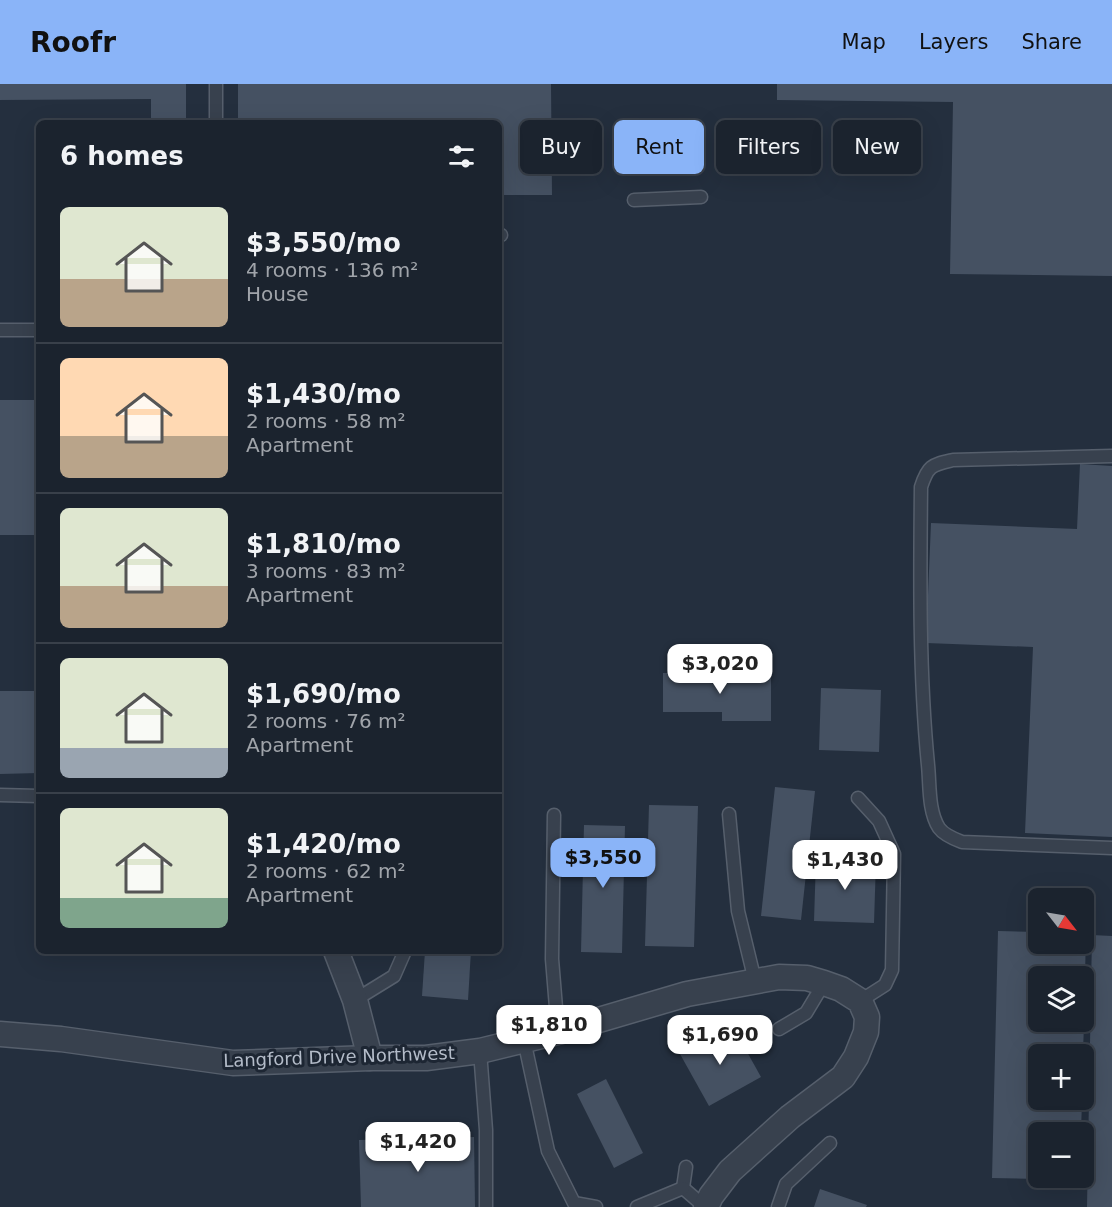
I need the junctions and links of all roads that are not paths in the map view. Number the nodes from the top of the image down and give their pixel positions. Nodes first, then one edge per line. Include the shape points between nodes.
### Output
1 (216, 84) edge
2 (216, 120) edge
3 (701, 197) dead end
4 (634, 200) dead end
5 (0, 330) edge
6 (36, 330) edge
7 (1112, 456) edge
8 (0, 795) edge
9 (36, 796) edge
10 (858, 798) dead end
11 (729, 814) dead end
12 (554, 815) dead end
13 (1112, 848) edge
14 (337, 954) edge
15 (404, 954) edge
16 (755, 981) junction
17 (824, 983) junction
18 (355, 1000) junction
19 (860, 1001) junction
20 (779, 1029) dead end
21 (558, 1032) junction
22 (0, 1034) edge
23 (524, 1040) junction
24 (480, 1051) junction
25 (370, 1058) junction
26 (830, 1143) dead end
27 (686, 1167) dead end
28 (683, 1188) junction
29 (486, 1207) edge
30 (596, 1207) edge
31 (637, 1207) edge
32 (706, 1207) edge
33 (778, 1207) edge

1 - 2 lane
3 - 4 lane
5 - 6 lane
7 - 13 lane via 953,460 932,465 921,487 920,584 922,703 933,811 939,829 962,843
8 - 9 lane
10 - 19 lane via 879,820 894,854 892,970 885,985
11 - 16 lane via 738,911
12 - 21 lane via 552,959
14 - 18 street
15 - 18 lane via 394,976
16 - 17 street, Langford Drive Northwest via 779,977
16 - 21 street, Langford Drive Northwest via 687,994
17 - 19 street, Langford Drive Northwest
17 - 20 lane via 806,1013
18 - 25 street
19 - 32 street via 867,1017 866,1032 843,1077 730,1170
21 - 23 street, Langford Drive Northwest
22 - 25 street, Langford Drive Northwest via 233,1063
23 - 24 street, Langford Drive Northwest
23 - 30 lane via 548,1151 574,1203
24 - 25 street, Langford Drive Northwest via 426,1058
24 - 29 lane
26 - 33 lane via 786,1184
27 - 28 lane
28 - 31 lane
28 - 32 lane

